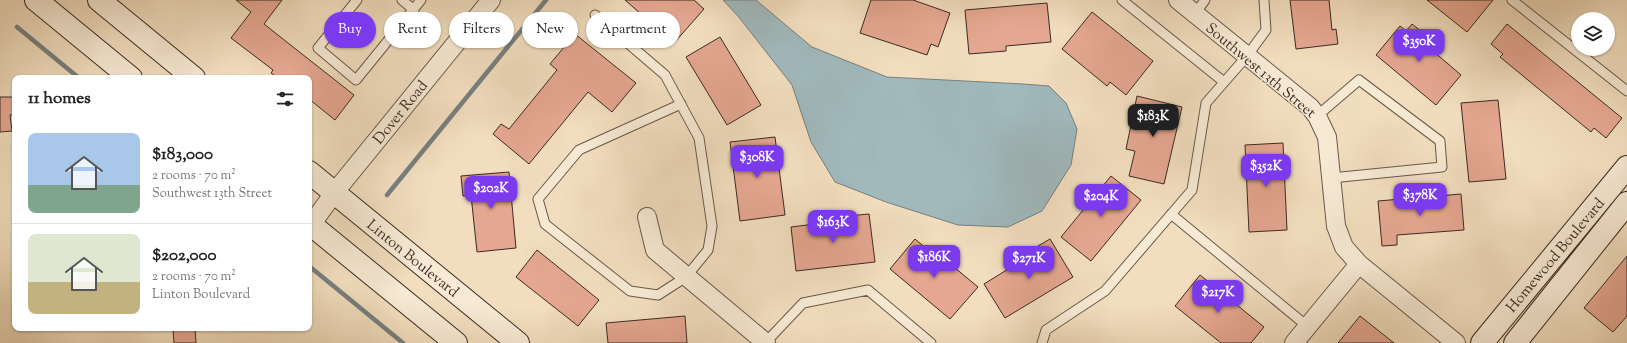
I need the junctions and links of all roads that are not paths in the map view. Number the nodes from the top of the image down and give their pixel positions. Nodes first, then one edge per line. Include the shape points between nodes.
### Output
1 (36, 0) edge
2 (99, 0) edge
3 (357, 0) edge
4 (402, 0) edge
5 (422, 0) edge
6 (491, 0) edge
7 (1122, 0) edge
8 (1178, 0) edge
9 (1264, 0) edge
10 (1512, 0) edge
11 (1200, 7) edge
12 (414, 10) junction
13 (634, 48) edge
14 (1247, 56) junction
15 (127, 75) edge
16 (190, 75) edge
17 (1224, 82) junction
18 (1627, 91) edge
19 (681, 104) junction
20 (1320, 121) junction
21 (1627, 167) edge
22 (312, 175) edge
23 (1331, 178) junction
24 (1620, 190) edge
25 (334, 193) junction
26 (1627, 203) edge
27 (1171, 214) junction
28 (647, 217) dead end
29 (312, 221) edge
30 (312, 226) edge
31 (1359, 264) junction
32 (686, 277) junction
33 (1307, 326) junction
34 (456, 343) edge
35 (518, 343) edge
36 (766, 343) edge
37 (931, 343) edge
38 (1042, 343) edge
39 (1295, 343) edge
40 (1456, 343) edge
41 (1482, 343) edge
42 (1515, 343) edge

1 - 15 main road
2 - 16 main road
3 - 12 lane via 318,48 356,80
4 - 12 lane
5 - 12 lane
6 - 25 street, Dover Road
7 - 17 lane
8 - 11 street, Southwest 13th Street
9 - 14 lane via 1266,30
10 - 18 lane
11 - 14 street, Southwest 13th Street
13 - 19 lane via 665,75
14 - 17 lane
14 - 20 street, Southwest 13th Street via 1310,107
17 - 27 lane via 1206,103 1192,190
19 - 32 lane via 699,138 712,226 708,250
19 - 32 lane via 579,150 538,199 545,224 630,291 658,295
20 - 23 street via 1329,148
20 - 23 lane via 1359,80 1440,141 1442,167
21 - 24 main road, Homewood Boulevard
22 - 25 main road, Linton Boulevard
23 - 31 street via 1339,237
24 - 41 main road, Homewood Boulevard
25 - 29 street, Dover Road
25 - 35 main road, Linton Boulevard
26 - 42 main road, Homewood Boulevard
27 - 33 lane
27 - 38 lane via 1105,291 1046,330
28 - 32 street via 655,250
30 - 34 main road
31 - 33 street
31 - 40 street
32 - 36 street
33 - 39 street
36 - 37 lane via 803,303 868,290

